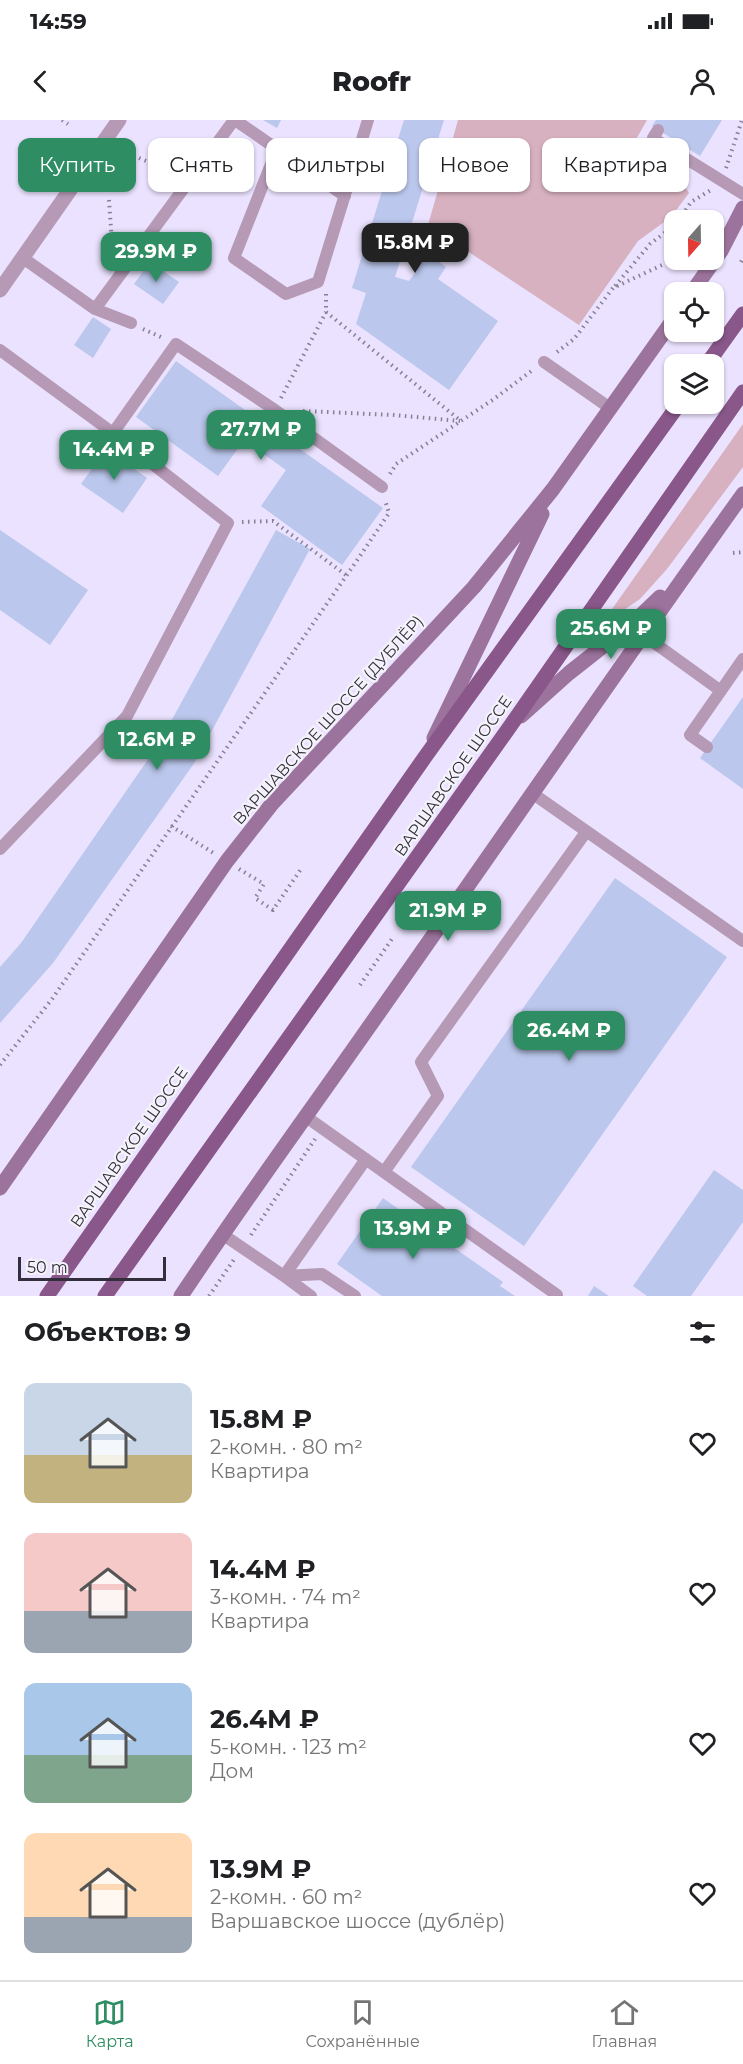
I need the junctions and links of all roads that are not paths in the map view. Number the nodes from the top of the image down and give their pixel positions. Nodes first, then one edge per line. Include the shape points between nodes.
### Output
1 (119, 120) edge
2 (235, 120) edge
3 (368, 120) edge
4 (658, 130) dead end
5 (266, 141) edge
6 (266, 177) edge
7 (339, 192) edge
8 (743, 194) edge
9 (345, 196) junction
10 (743, 208) edge
11 (23, 258) junction
12 (699, 282) edge
13 (0, 290) edge
14 (95, 309) junction
15 (743, 314) edge
16 (131, 323) road end
17 (664, 332) edge
18 (0, 350) edge
19 (714, 354) edge
20 (544, 362) road end
21 (743, 392) edge
22 (610, 408) junction
23 (672, 414) edge
24 (113, 433) junction
25 (382, 487) road end
26 (554, 489) junction
27 (743, 494) edge
28 (688, 570) junction
29 (642, 634) junction
30 (743, 659) edge
31 (721, 691) junction
32 (511, 725) junction
33 (707, 747) dead end
34 (425, 757) junction
35 (532, 793) junction
36 (586, 832) junction
37 (0, 849) edge
38 (743, 941) edge
39 (305, 1116) junction
40 (366, 1159) junction
41 (384, 1172) junction
42 (0, 1188) edge
43 (222, 1234) junction
44 (284, 1276) junction
45 (557, 1295) edge
46 (47, 1296) edge
47 (105, 1296) edge
48 (181, 1296) edge
49 (311, 1296) edge
50 (355, 1296) edge

1 - 11 street
2 - 5 lane
2 - 14 lane
3 - 9 lane
4 - 8 lane via 653,138 674,145
6 - 9 lane via 234,258 286,294 318,282
7 - 9 lane
10 - 12 main road via 721,251
11 - 13 street
11 - 14 lane
14 - 16 lane
15 - 19 main road
17 - 22 main road, ВАРШАВСКОЕ ШОССЕ (ДУБЛЁР)
18 - 24 lane
20 - 22 lane
21 - 32 main road, ВАРШАВСКОЕ ШОССЕ
22 - 26 main road, ВАРШАВСКОЕ ШОССЕ (ДУБЛЁР)
23 - 34 main road, ВАРШАВСКОЕ ШОССЕ
24 - 25 lane via 176,344
24 - 37 lane via 228,523 127,716
26 - 34 main road
26 - 42 main road, ВАРШАВСКОЕ ШОССЕ (ДУБЛЁР) via 474,587 271,805 234,852
27 - 28 main road
28 - 29 main road
28 - 32 main road via 635,621
29 - 31 lane
29 - 35 main road
30 - 31 lane
31 - 33 lane via 690,735
32 - 47 main road, ВАРШАВСКОЕ ШОССЕ
34 - 46 main road, ВАРШАВСКОЕ ШОССЕ
35 - 36 lane
35 - 39 main road
36 - 38 lane
36 - 41 lane via 421,1062 438,1096
39 - 40 lane
39 - 43 main road
40 - 41 lane
40 - 44 lane
41 - 45 lane
43 - 44 lane
43 - 48 main road
44 - 49 lane
44 - 50 lane via 322,1274

